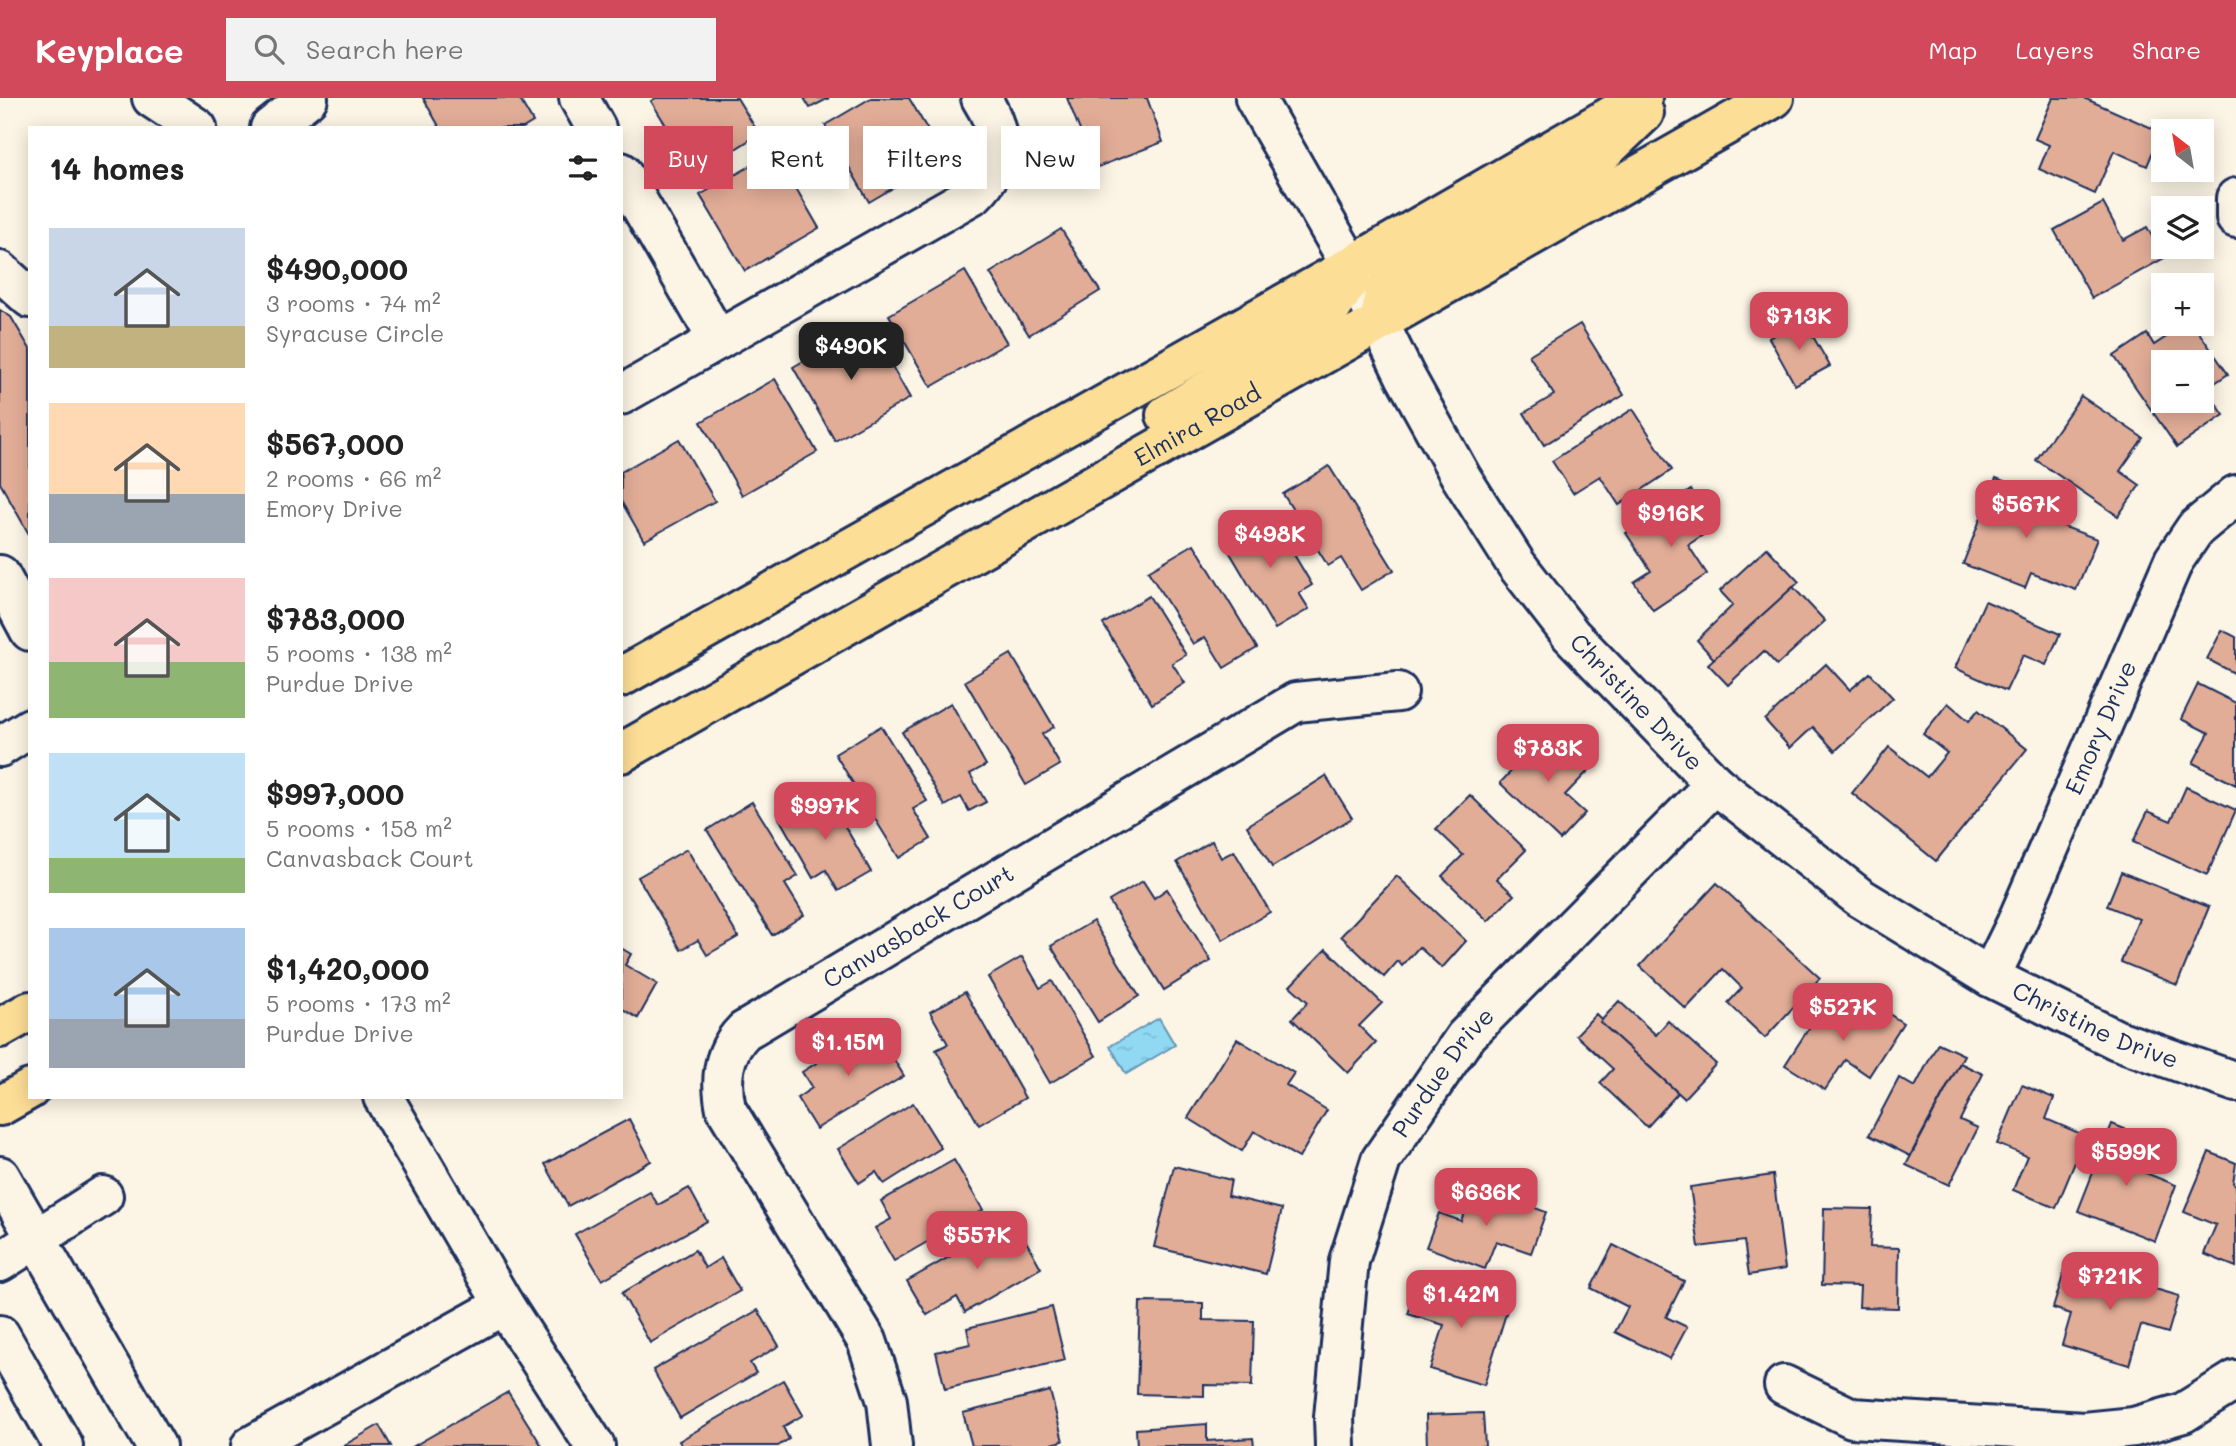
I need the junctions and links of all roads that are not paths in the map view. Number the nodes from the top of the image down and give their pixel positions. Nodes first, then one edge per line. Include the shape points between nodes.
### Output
1 (152, 98) edge
2 (308, 98) edge
3 (579, 98) edge
4 (981, 98) edge
5 (1255, 98) edge
6 (1642, 98) edge
7 (1661, 98) edge
8 (1774, 98) edge
9 (194, 126) edge
10 (273, 126) edge
11 (595, 126) edge
12 (623, 175) edge
13 (2236, 198) edge
14 (2236, 218) edge
15 (1351, 266) junction
16 (0, 271) edge
17 (28, 296) edge
18 (1380, 321) junction
19 (718, 340) junction
20 (623, 393) edge
21 (2236, 495) edge
22 (1045, 513) junction
23 (0, 575) edge
24 (28, 627) edge
25 (623, 676) edge
26 (1398, 692) dead end
27 (28, 729) edge
28 (0, 747) edge
29 (623, 752) edge
30 (1715, 784) junction
31 (1990, 977) junction
32 (28, 1012) edge
33 (0, 1028) edge
34 (28, 1041) edge
35 (0, 1056) edge
36 (2236, 1082) edge
37 (28, 1090) edge
38 (384, 1099) edge
39 (0, 1106) edge
40 (0, 1176) edge
41 (103, 1196) dead end
42 (37, 1239) junction
43 (0, 1262) edge
44 (505, 1306) junction
45 (0, 1335) edge
46 (2236, 1380) edge
47 (1784, 1385) dead end
48 (62, 1446) edge
49 (156, 1446) edge
50 (251, 1446) edge
51 (595, 1446) edge
52 (892, 1446) edge
53 (1335, 1446) edge

1 - 9 street
2 - 10 street
3 - 11 street
4 - 19 street via 999,140 993,170 974,194
5 - 15 street, Christine Drive
6 - 15 main road
7 - 18 main road via 1599,156 1393,277 1384,291
8 - 18 main road, Elmira Road
12 - 19 street
13 - 14 street
15 - 18 street, Christine Drive
15 - 22 main road via 1350,280 1324,320 1164,416
15 - 25 main road
16 - 17 street
18 - 22 main road, Elmira Road
18 - 30 street, Christine Drive via 1461,477 1546,605
19 - 20 street
21 - 31 street, Emory Drive via 2196,529 2174,560
22 - 29 main road, Elmira Road
23 - 24 street
26 - 52 street, Canvasback Court via 1296,702 744,1031 732,1043 723,1073 726,1109 867,1341 887,1401
27 - 28 street
30 - 31 street, Christine Drive via 1859,897
30 - 53 street, Purdue Drive via 1465,1038 1381,1160 1349,1261
31 - 36 street, Christine Drive via 2116,1040
32 - 33 main road
34 - 35 main road
37 - 39 main road
38 - 44 street
40 - 42 street
41 - 42 street
42 - 43 street
42 - 49 street
44 - 50 street
44 - 51 street
45 - 48 street
46 - 47 street via 2183,1413 2134,1427 2084,1433 1852,1418

